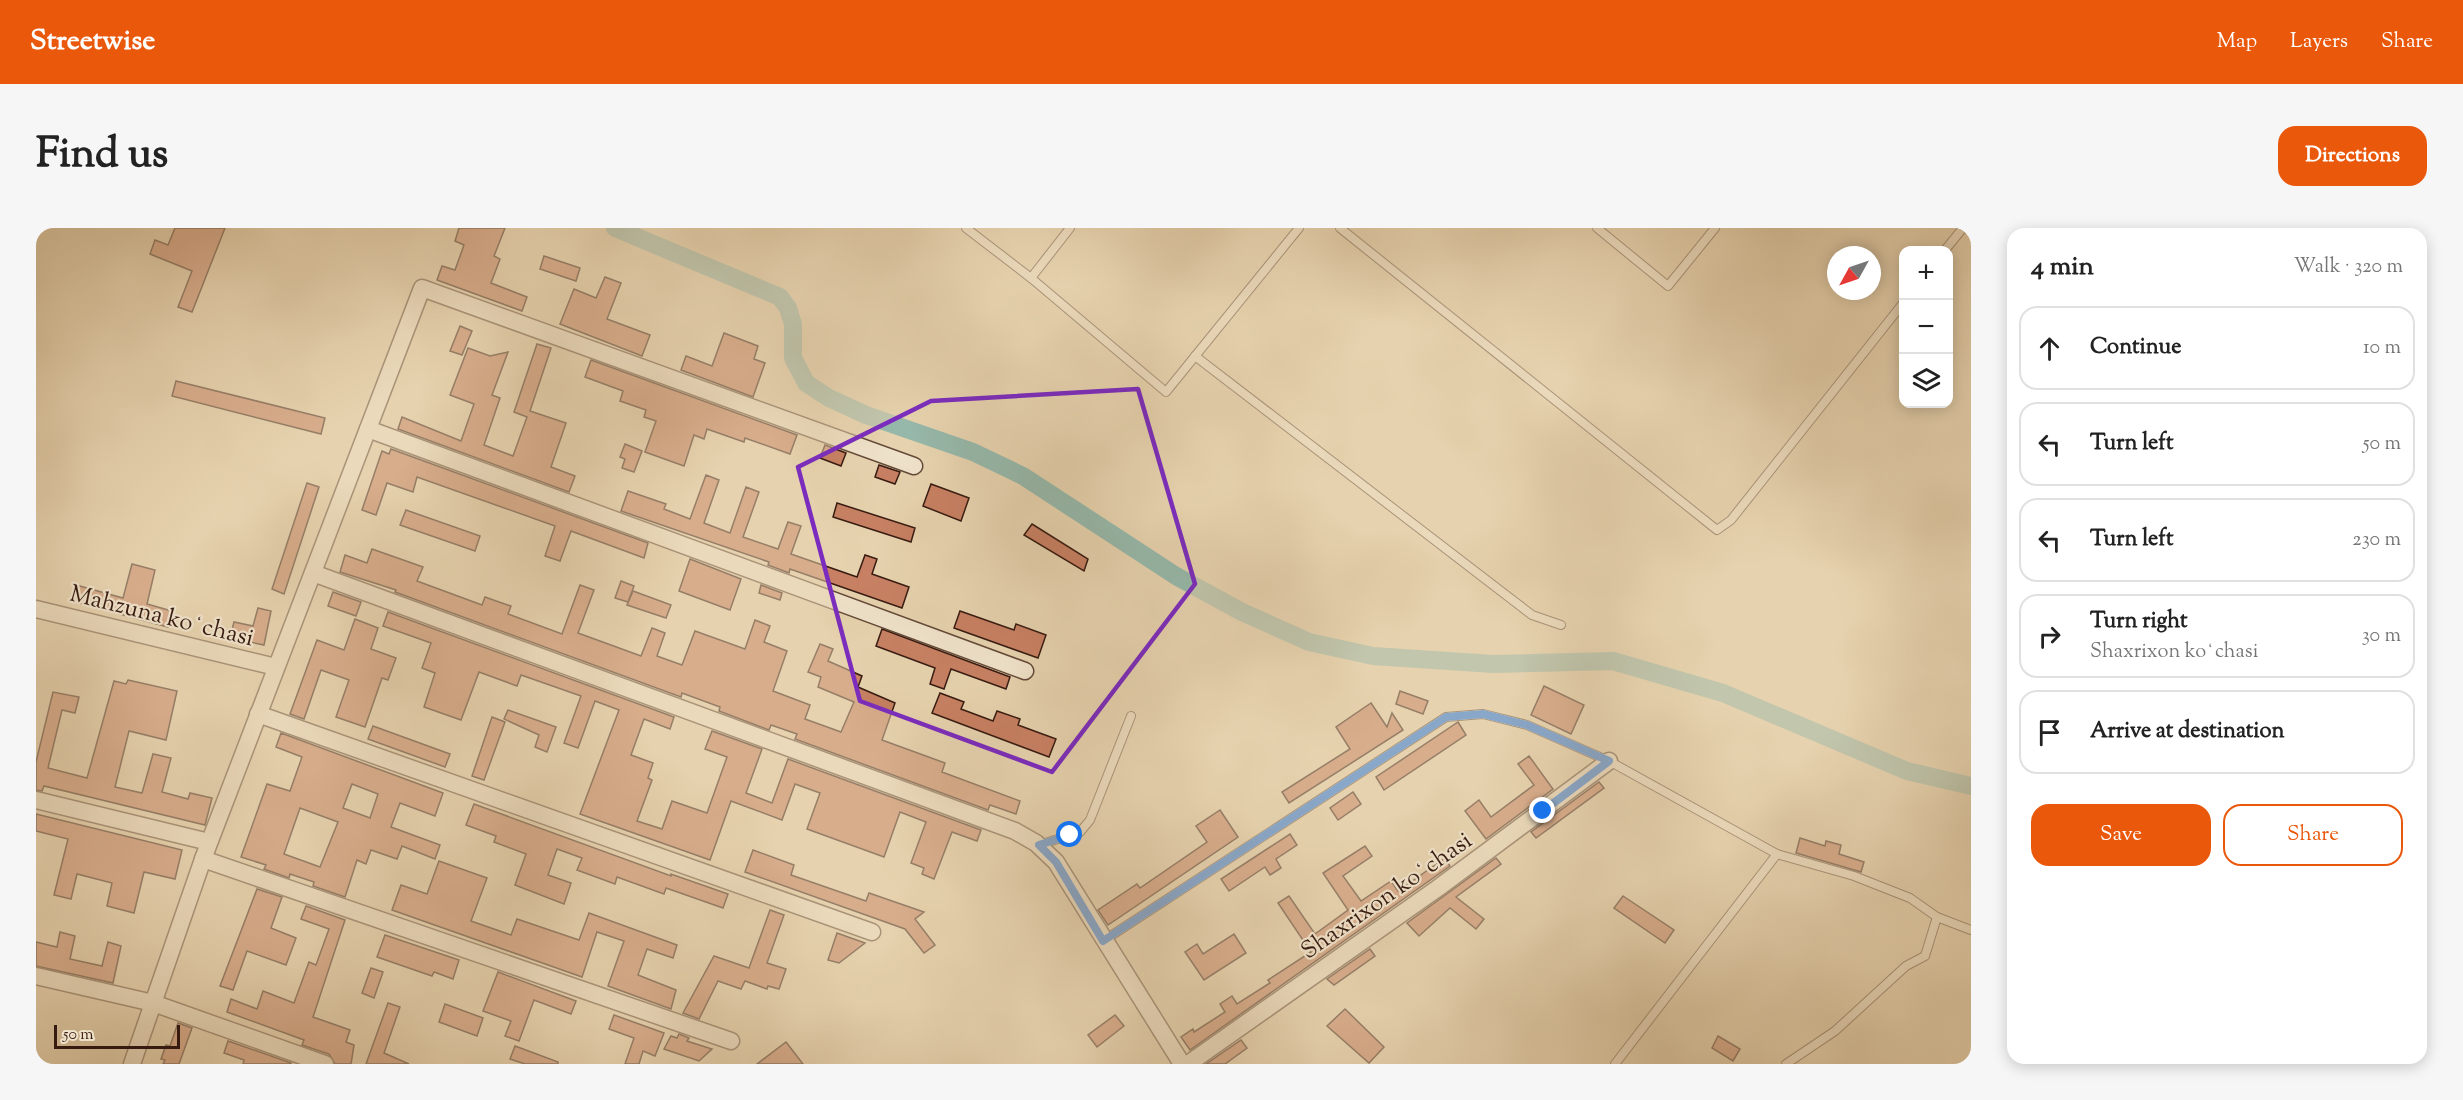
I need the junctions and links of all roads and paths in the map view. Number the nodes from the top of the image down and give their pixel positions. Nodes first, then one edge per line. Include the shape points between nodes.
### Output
1 (966, 228) edge
2 (1070, 228) edge
3 (1299, 228) edge
4 (1340, 228) edge
5 (1597, 228) edge
6 (1715, 228) edge
7 (1963, 228) edge
8 (1948, 246) edge
9 (1031, 278) junction
10 (1899, 308) edge
11 (1195, 356) junction
12 (368, 429) junction
13 (914, 466) dead end
14 (313, 573) junction
15 (36, 609) edge
16 (1561, 625) dead end
17 (276, 667) junction
18 (1025, 671) dead end
19 (258, 714) junction
20 (1131, 716) dead end
21 (1609, 761) junction
22 (36, 800) edge
23 (209, 842) junction
24 (1039, 845) junction
25 (1777, 854) junction
26 (203, 859) junction
27 (1936, 917) junction
28 (1971, 930) edge
29 (872, 933) dead end
30 (1103, 941) junction
31 (36, 976) edge
32 (153, 1003) junction
33 (731, 1041) dead end
34 (132, 1064) edge
35 (325, 1064) edge
36 (1182, 1064) edge
37 (1188, 1064) edge
38 (1615, 1064) edge
39 (1786, 1064) edge

1 - 9 lane
2 - 9 lane
3 - 11 lane
4 - 10 lane via 1717,530 1731,520
5 - 6 lane via 1668,286
7 - 8 lane
9 - 11 lane via 1166,392
11 - 16 lane via 1532,615
12 - 13 street via 422,288
12 - 14 street
12 - 18 street
14 - 17 street
14 - 24 street via 1004,827
15 - 17 street, Mahzuna koʻchasi
17 - 19 street
19 - 23 street
19 - 29 street
20 - 24 lane via 1090,819 1080,832
21 - 25 lane
21 - 30 lane via 1527,725 1483,714 1446,717
21 - 37 street, Shaxrixon koʻchasi via 1438,888
22 - 23 street
23 - 26 street
24 - 30 street via 1056,862
25 - 27 lane via 1854,876 1910,898
25 - 38 lane
26 - 32 street
26 - 33 street
27 - 28 lane
27 - 39 lane via 1925,956 1906,966 1835,1031
30 - 36 street
31 - 32 street
32 - 34 street
32 - 35 street

